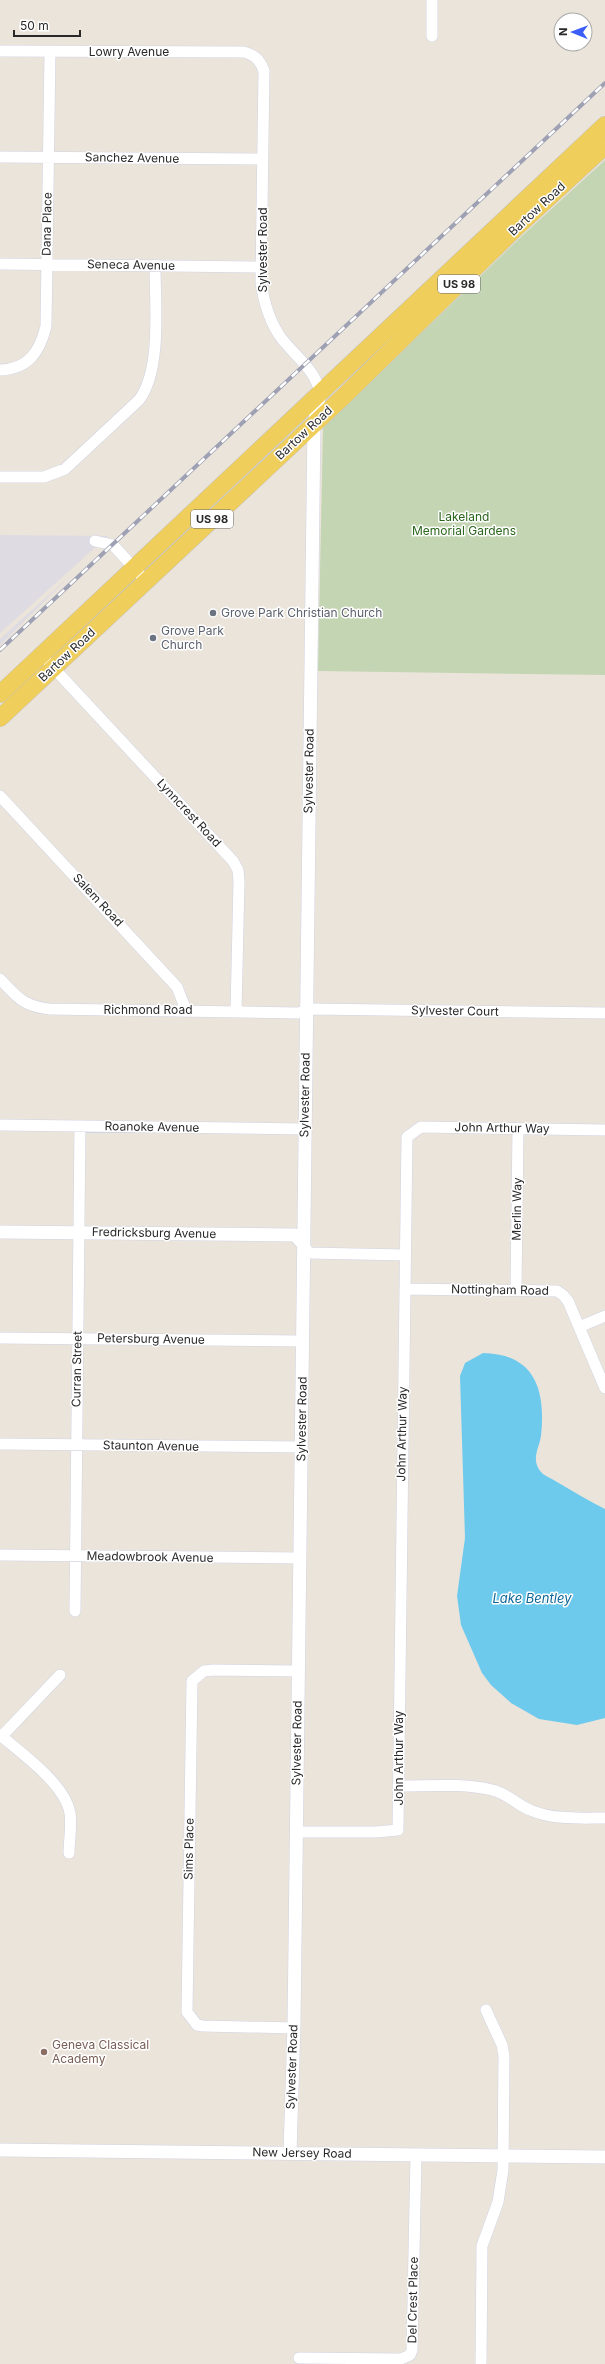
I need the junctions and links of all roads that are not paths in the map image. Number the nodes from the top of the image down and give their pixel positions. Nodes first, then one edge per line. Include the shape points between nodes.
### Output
1 (432, 0) edge
2 (432, 36) dead end
3 (0, 51) edge
4 (50, 52) junction
5 (257, 58) joint
6 (605, 125) edge
7 (605, 146) edge
8 (0, 157) edge
9 (48, 157) junction
10 (263, 159) junction
11 (47, 263) junction
12 (0, 264) edge
13 (155, 265) junction
14 (262, 267) junction
15 (0, 370) edge
16 (320, 394) junction
17 (314, 423) junction
18 (0, 477) edge
19 (95, 540) dead end
20 (134, 568) junction
21 (146, 581) junction
22 (42, 655) junction
23 (54, 667) junction
24 (0, 694) edge
25 (0, 718) edge
26 (0, 796) edge
27 (0, 979) edge
28 (186, 1010) junction
29 (236, 1011) junction
30 (305, 1011) junction
31 (605, 1013) edge
32 (0, 1125) edge
33 (80, 1126) junction
34 (518, 1128) junction
35 (304, 1129) junction
36 (605, 1130) edge
37 (0, 1232) edge
38 (79, 1232) junction
39 (303, 1244) junction
40 (405, 1254) junction
41 (405, 1289) junction
42 (516, 1290) junction
43 (605, 1316) edge
44 (579, 1327) junction
45 (0, 1338) edge
46 (78, 1338) junction
47 (302, 1341) junction
48 (605, 1388) edge
49 (0, 1444) edge
50 (77, 1445) junction
51 (301, 1447) junction
52 (0, 1555) edge
53 (75, 1556) junction
54 (299, 1558) junction
55 (75, 1611) dead end
56 (297, 1671) junction
57 (60, 1675) dead end
58 (1, 1736) edge
59 (398, 1786) junction
60 (605, 1818) edge
61 (296, 1832) junction
62 (69, 1853) dead end
63 (486, 2010) dead end
64 (294, 2028) junction
65 (0, 2150) edge
66 (290, 2153) junction
67 (416, 2156) junction
68 (504, 2156) junction
69 (605, 2158) edge
70 (299, 2358) dead end
71 (481, 2364) edge

1 - 2 street
3 - 4 street, Lowry Avenue
4 - 5 street, Lowry Avenue via 244,52
4 - 9 street, Dana Place
5 - 10 street, Sylvester Road via 264,71
6 - 16 main road, Bartow Road / US 98
7 - 17 main road, Bartow Road / US 98 via 517,227
8 - 9 street, Sanchez Avenue
9 - 10 street, Sanchez Avenue
9 - 11 street, Dana Place
10 - 14 street, Sylvester Road
11 - 12 street, Seneca Avenue
11 - 13 street, Seneca Avenue
11 - 15 street, Dana Place via 46,326 42,344 32,357 18,367
13 - 14 street, Seneca Avenue
13 - 18 street via 154,362 147,389 139,400 65,469 44,477
14 - 16 street, Sylvester Road via 261,282 267,312 282,338 314,375
16 - 17 street, Sylvester Road
16 - 20 main road, Bartow Road / US 98
17 - 21 main road, Bartow Road / US 98
17 - 30 street, Sylvester Road
19 - 20 street via 113,545
20 - 21 street
20 - 22 main road, Bartow Road / US 98
21 - 23 main road, Bartow Road / US 98
22 - 23 street, Lynncrest Road
22 - 24 main road, Bartow Road / US 98
23 - 25 main road, Bartow Road / US 98
23 - 29 street, Lynncrest Road via 234,862 239,881
26 - 28 street, Salem Road via 177,986
27 - 28 street, Richmond Road via 25,1004 34,1007
28 - 29 street, Richmond Road
29 - 30 street, Richmond Road
30 - 31 street, Sylvester Court via 313,1009
30 - 35 street, Sylvester Road
32 - 33 street, Roanoke Avenue
33 - 35 street, Roanoke Avenue
33 - 38 street, Curran Street
34 - 36 street, John Arthur Way
34 - 40 street, John Arthur Way via 421,1127 407,1137
34 - 42 street, Merlin Way
35 - 39 street, Sylvester Road
37 - 38 street, Fredricksburg Avenue
38 - 39 street, Fredricksburg Avenue via 296,1235
38 - 46 street, Curran Street
39 - 40 street via 310,1253
39 - 47 street, Sylvester Road
40 - 41 street, John Arthur Way
41 - 42 street, Nottingham Road
41 - 59 street, John Arthur Way
42 - 44 street, Nottingham Road via 548,1290 564,1295
43 - 44 street
44 - 48 street, Nottingham Road
45 - 46 street, Petersburg Avenue
46 - 47 street, Petersburg Avenue
46 - 50 street, Curran Street
47 - 51 street, Sylvester Road
49 - 50 street, Staunton Avenue
50 - 51 street, Staunton Avenue
50 - 53 street, Curran Street
51 - 54 street, Sylvester Road
52 - 53 street, Meadowbrook Avenue
53 - 54 street, Meadowbrook Avenue
53 - 55 street, Curran Street
54 - 56 street, Sylvester Road
56 - 61 street, Sylvester Road
56 - 64 street, Sims Place via 213,1670 204,1671 192,1681 187,2012 197,2025
57 - 58 street
58 - 62 street via 59,1788 66,1800 70,1814
59 - 60 street via 495,1790 528,1810 538,1813
59 - 61 street, John Arthur Way via 398,1830
61 - 64 street, Sylvester Road
63 - 68 street via 502,2045 504,2056
64 - 66 street, Sylvester Road
65 - 66 street, New Jersey Road
66 - 67 street, New Jersey Road
67 - 68 street, New Jersey Road
67 - 70 street, Del Crest Place via 410,2355 401,2359
68 - 69 street, New Jersey Road
68 - 71 street via 502,2185 482,2246

